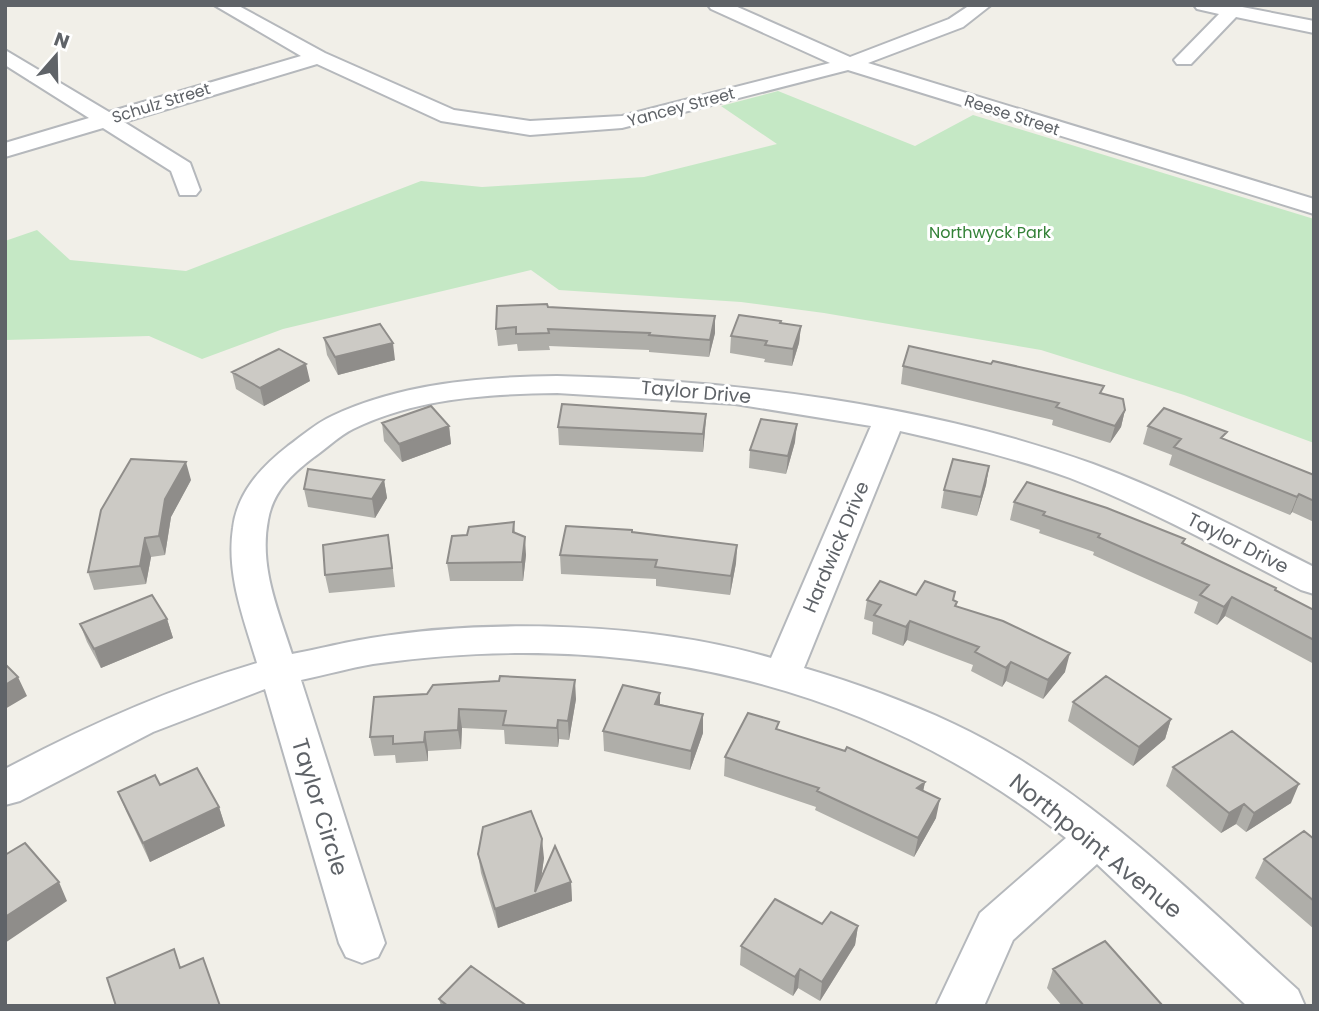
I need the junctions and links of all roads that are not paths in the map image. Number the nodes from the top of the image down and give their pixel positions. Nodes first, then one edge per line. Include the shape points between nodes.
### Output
1 (223, 5) edge
2 (717, 5) edge
3 (982, 5) edge
4 (1203, 5) edge
5 (1233, 11) junction
6 (1314, 27) edge
7 (5, 56) edge
8 (318, 57) junction
9 (1184, 60) dead end
10 (849, 64) junction
11 (105, 120) junction
12 (5, 150) edge
13 (188, 190) dead end
14 (1314, 207) edge
15 (889, 420) junction
16 (1314, 582) edge
17 (279, 671) junction
18 (783, 673) junction
19 (5, 789) edge
20 (1095, 839) junction
21 (362, 943) dead end
22 (960, 1006) edge
23 (1281, 1006) edge

1 - 8 street, Yancey Street
2 - 10 street, Reese Street
3 - 10 street, Yancey Street via 956,23
4 - 5 street
5 - 6 street
5 - 9 street
7 - 11 street
8 - 10 street, Yancey Street via 449,116 530,128 622,122
8 - 11 street, Schulz Street
10 - 14 street, Reese Street
11 - 12 street, Schulz Street
11 - 13 street via 182,168
15 - 16 street, Taylor Drive via 1046,459 1116,485
15 - 17 street, Taylor Drive via 795,401 689,390 515,384 429,394 342,423 286,463 257,499 249,523 249,574
15 - 18 street, Hardwick Drive
17 - 18 street, Northpoint Avenue via 356,654 451,643 541,640 639,646
17 - 19 street, Northpoint Avenue via 115,733
17 - 21 street, Taylor Circle
18 - 20 street, Northpoint Avenue via 933,730 1023,783
20 - 22 street via 996,927
20 - 23 street, Northpoint Avenue

